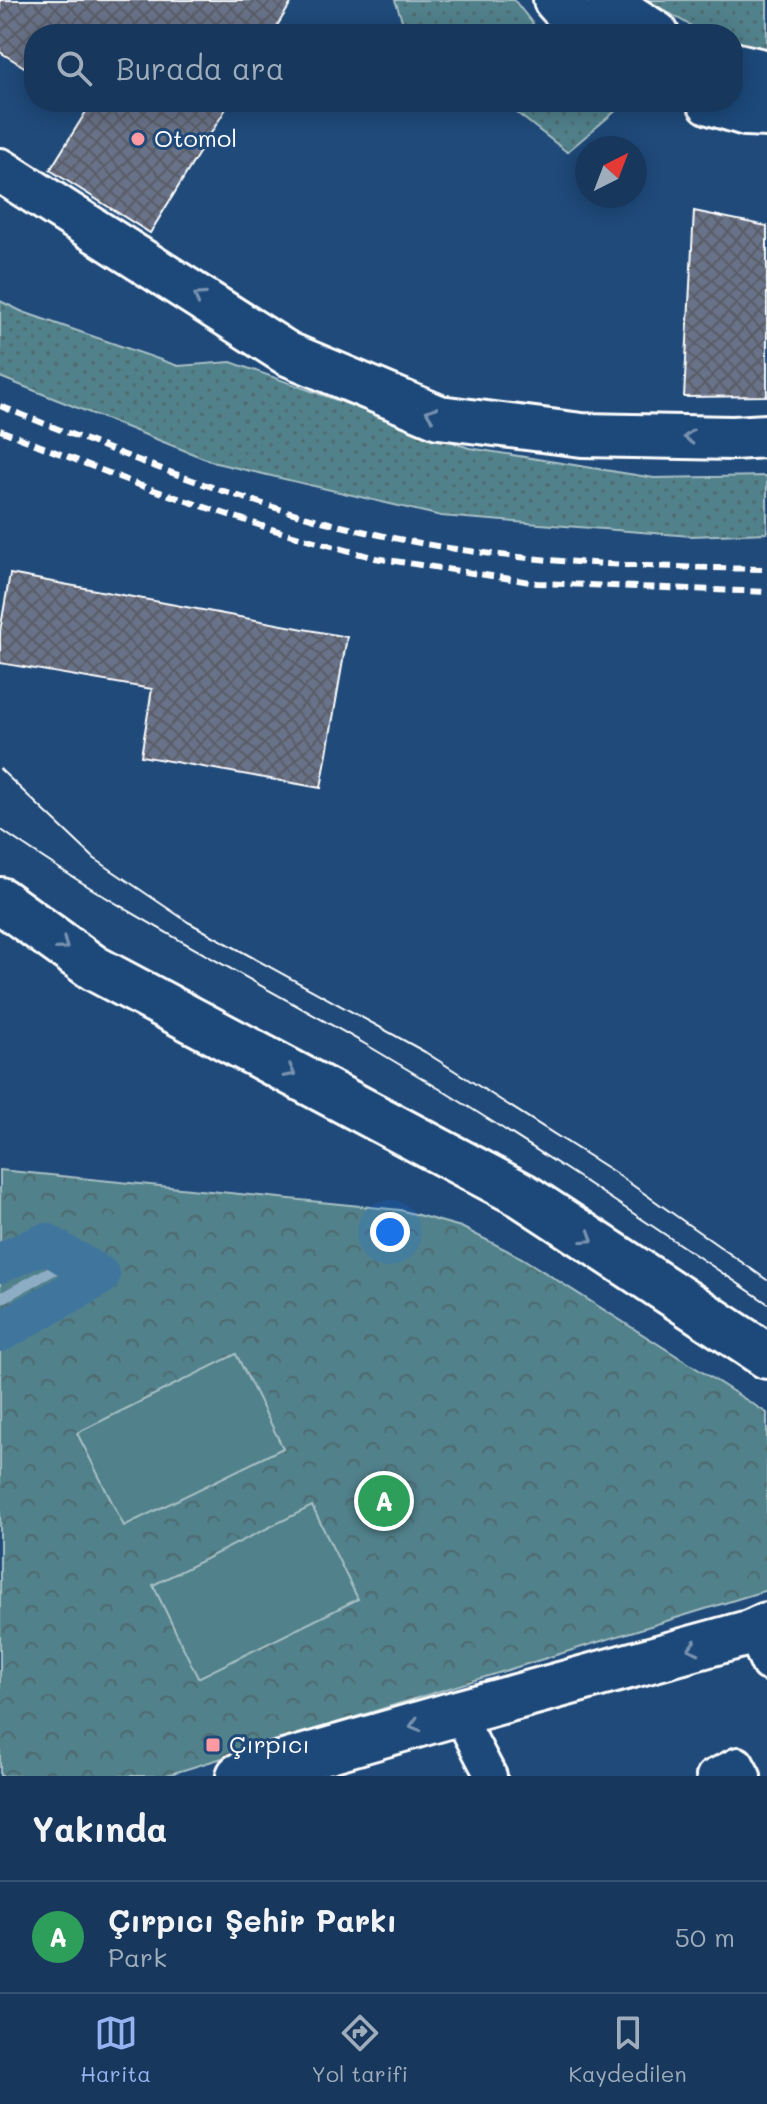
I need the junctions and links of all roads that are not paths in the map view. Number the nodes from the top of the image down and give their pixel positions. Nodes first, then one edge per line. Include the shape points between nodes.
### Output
1 (556, 0) edge
2 (610, 0) edge
3 (579, 24) edge
4 (640, 24) edge
5 (743, 67) edge
6 (767, 73) edge
7 (743, 112) edge
8 (767, 114) edge
9 (0, 170) edge
10 (767, 436) edge
11 (0, 900) edge
12 (767, 1356) edge
13 (762, 1641) edge
14 (458, 1713) junction
15 (239, 1776) edge
16 (491, 1776) edge
17 (712, 1776) edge
18 (745, 1776) edge

1 - 3 main road
2 - 4 main road
5 - 6 main road
7 - 8 main road
10 -> 9 main road via 582,435 439,417 288,354
11 -> 12 main road via 94,968 522,1195
13 -> 14 main road
14 -> 15 main road
14 - 16 street
17 - 18 street via 738,1763

